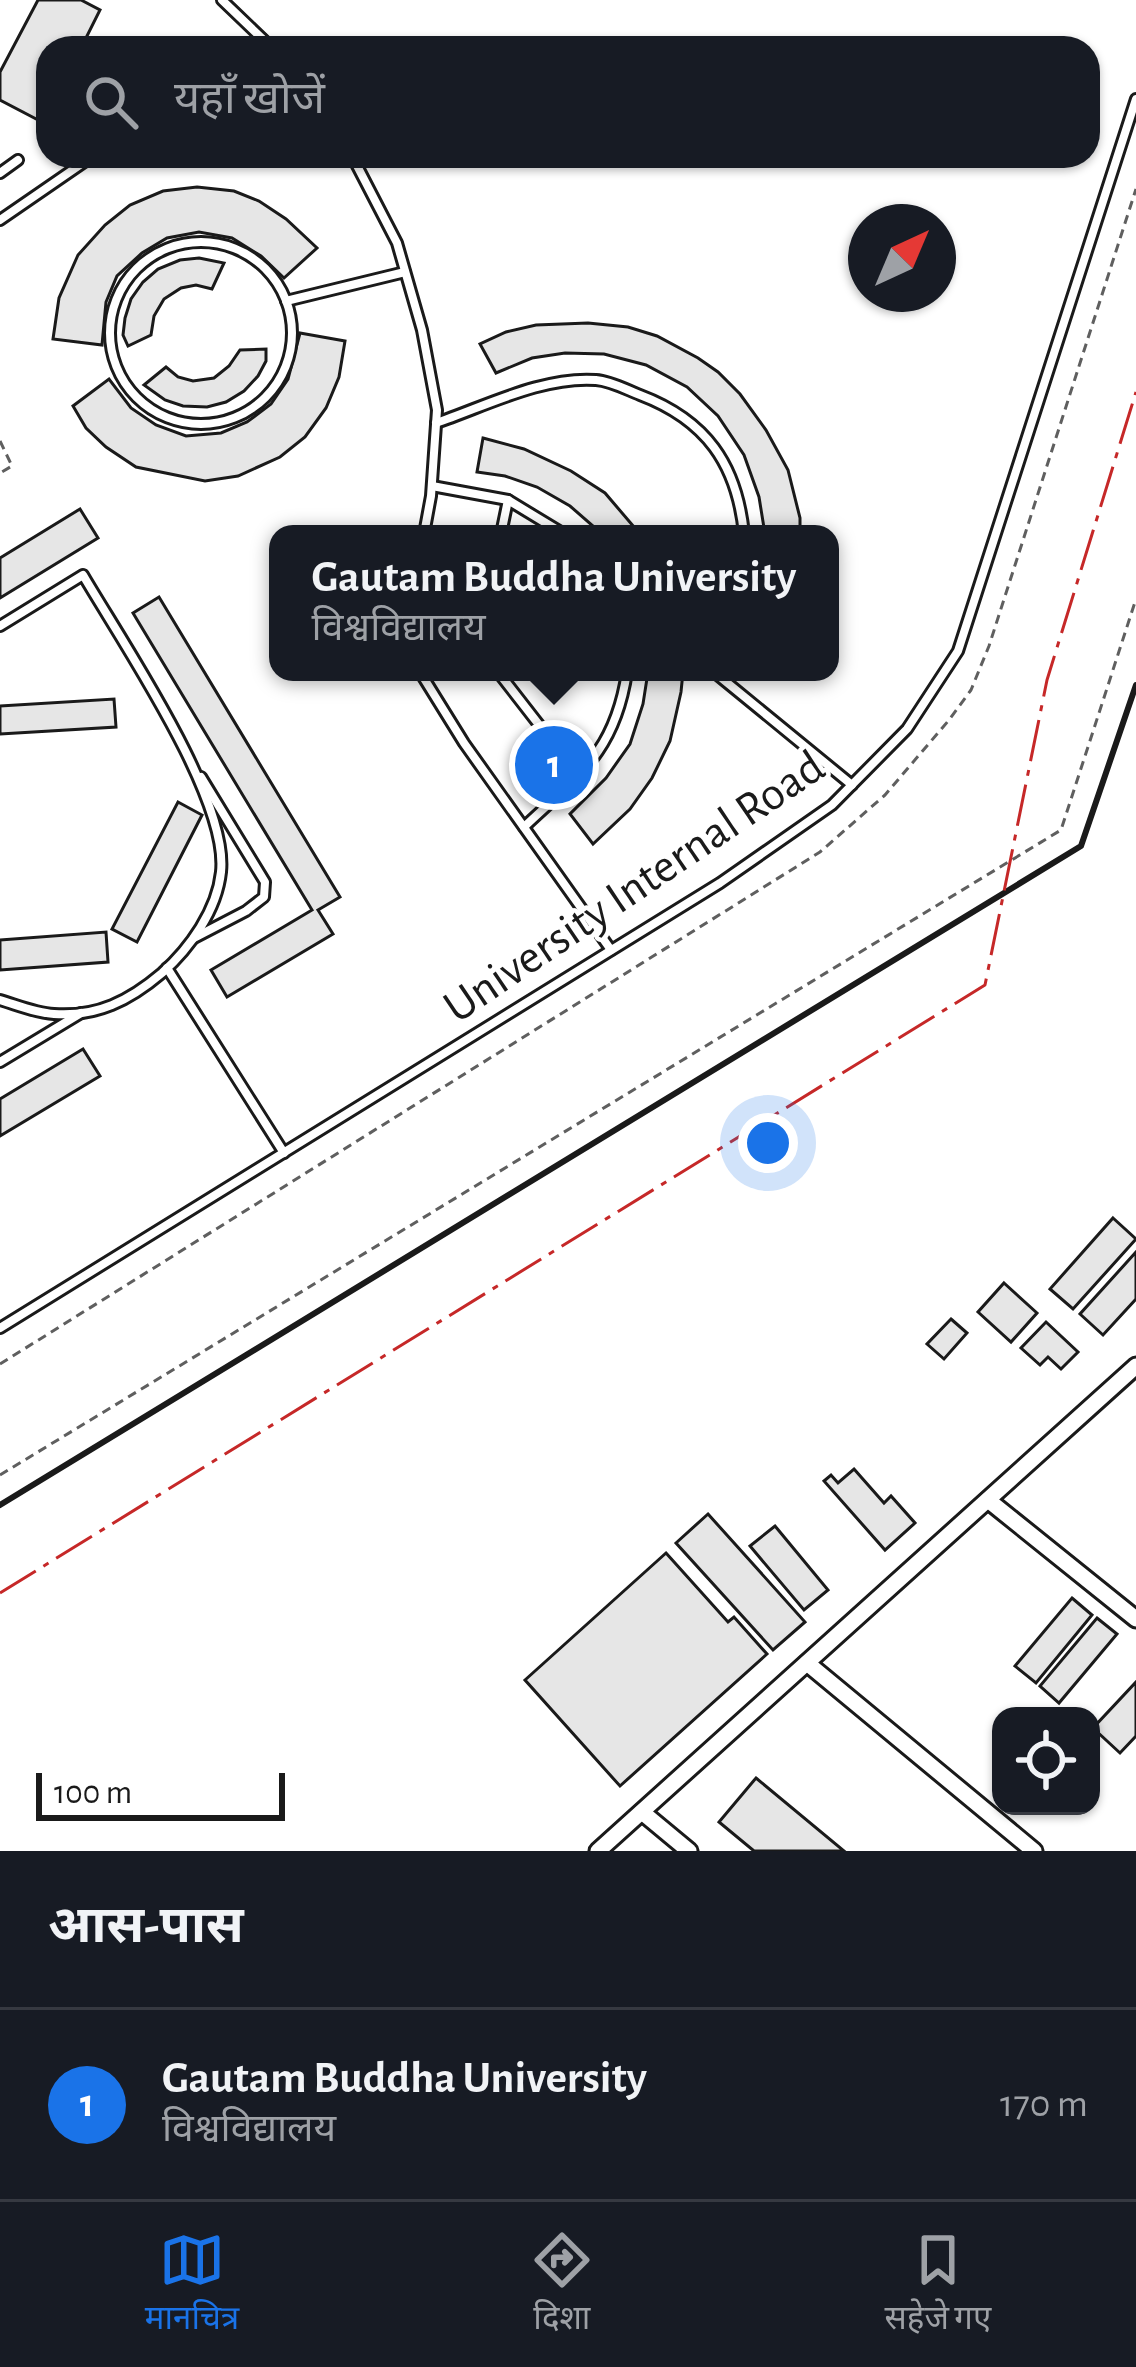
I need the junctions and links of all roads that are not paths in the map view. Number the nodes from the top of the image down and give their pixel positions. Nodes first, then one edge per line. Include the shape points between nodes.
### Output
1 (222, 0) edge
2 (259, 36) edge
3 (1136, 99) edge
4 (18, 160) dead end
5 (76, 168) edge
6 (358, 168) edge
7 (0, 173) edge
8 (0, 220) edge
9 (405, 272) junction
10 (286, 302) junction
11 (436, 423) junction
12 (432, 486) junction
13 (508, 500) junction
14 (426, 525) edge
15 (503, 525) edge
16 (549, 525) edge
17 (743, 525) edge
18 (0, 626) edge
19 (426, 681) edge
20 (505, 681) edge
21 (626, 681) edge
22 (725, 681) edge
23 (191, 760) junction
24 (578, 776) junction
25 (852, 785) junction
26 (524, 827) junction
27 (191, 939) junction
28 (611, 950) junction
29 (167, 968) junction
30 (0, 1000) edge
31 (83, 1012) junction
32 (0, 1062) edge
33 (284, 1153) junction
34 (0, 1328) edge
35 (1136, 1366) edge
36 (988, 1500) junction
37 (1136, 1619) edge
38 (807, 1663) junction
39 (642, 1812) junction
40 (598, 1851) edge
41 (689, 1851) edge
42 (1034, 1851) edge

1 - 2 lane
3 - 25 lane, University Internal Road via 958,651 907,729
4 - 7 lane
5 - 8 lane
6 - 9 lane
9 - 10 lane
9 - 11 lane
10 - 10 lane via 292,352 276,388 246,414 216,424 181,423 147,408 126,386 110,347 110,314 126,278 152,254 186,242 218,242 255,258
11 - 12 lane
11 - 17 lane via 546,384 599,380 684,415 708,438 727,468
12 - 13 lane
12 - 14 lane
13 - 15 lane
13 - 16 lane
18 - 23 lane via 83,575
19 - 26 lane
20 - 24 lane
21 - 24 lane via 607,742
22 - 25 lane
23 - 27 lane via 220,841 221,873
23 - 27 lane via 265,882 264,897
24 - 26 lane
25 - 28 lane, University Internal Road via 720,883
26 - 28 lane
27 - 29 lane
28 - 33 lane, University Internal Road
29 - 31 lane via 106,1010
29 - 33 lane
30 - 31 lane via 52,1014
31 - 32 lane
33 - 34 lane, University Internal Road
35 - 36 street
36 - 37 street
36 - 38 street
38 - 39 street
38 - 42 street
39 - 40 street
39 - 41 street

